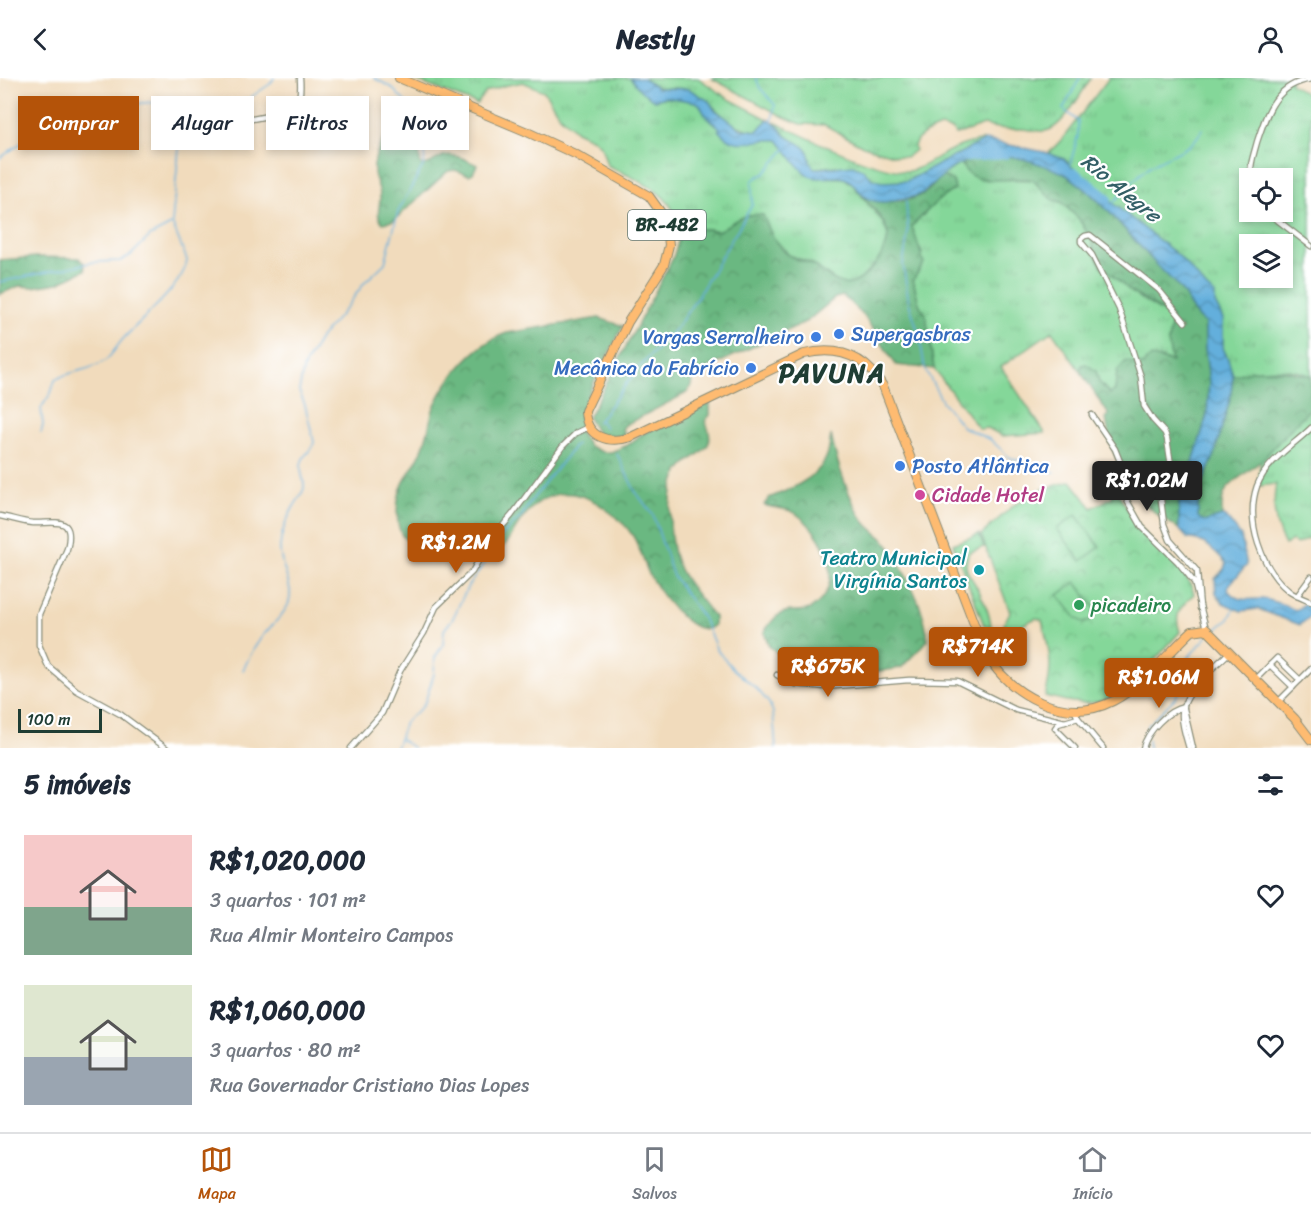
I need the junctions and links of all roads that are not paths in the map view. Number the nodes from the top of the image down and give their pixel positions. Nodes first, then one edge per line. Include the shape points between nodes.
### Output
1 (300, 78) edge
2 (399, 78) edge
3 (1311, 79) edge
4 (254, 119) edge
5 (1251, 168) edge
6 (1278, 222) edge
7 (1311, 246) edge
8 (1185, 322) dead end
9 (1092, 415) dead end
10 (589, 427) junction
11 (1311, 428) edge
12 (0, 516) edge
13 (1311, 577) edge
14 (1297, 596) junction
15 (1308, 601) edge
16 (1200, 608) junction
17 (1210, 633) junction
18 (1230, 652) junction
19 (1270, 665) junction
20 (1311, 669) edge
21 (777, 675) dead end
22 (1256, 679) junction
23 (1300, 680) junction
24 (1293, 687) junction
25 (1278, 702) junction
26 (1184, 707) junction
27 (1076, 715) junction
28 (1065, 722) junction
29 (1311, 740) edge
30 (166, 748) edge
31 (351, 748) edge
32 (1075, 748) edge
33 (1103, 748) edge
34 (1143, 748) edge
35 (1188, 748) edge
36 (1193, 748) edge

1 - 4 street via 301,96 294,108
2 - 10 highway, BR-482 via 577,155 649,196 662,214 669,245 664,265 628,322 587,403 585,419
3 - 5 street via 1290,87 1272,102
6 - 7 street
8 - 16 street via 1159,290 1113,252 1090,235 1081,239 1119,309 1141,377 1144,406 1166,433 1171,465 1161,500 1164,524 1170,540 1197,571
9 - 16 street via 1119,458 1119,483 1125,498 1147,533 1191,577
10 - 27 highway via 605,439 620,440 796,357 816,351 854,356 876,374 883,386 991,664 1027,696
10 - 31 street via 563,446 489,542 472,572 436,607 400,671 382,713
11 - 14 street via 1268,468 1253,505 1265,561 1278,580
12 - 30 street via 35,523 56,521 69,534 67,549 39,614 39,645 48,666 76,690 120,714
13 - 14 street
14 - 15 street
16 - 17 street
17 - 18 highway
17 - 27 highway via 1192,631 1133,688 1104,706
18 - 22 highway
18 - 26 street via 1198,682
19 - 22 street
19 - 23 street via 1277,658
19 - 24 street
20 - 23 street
21 - 28 street via 796,684 825,687 909,680 957,681 1016,710
22 - 25 highway
23 - 24 street
24 - 25 street
25 - 29 highway
26 - 34 street via 1173,711 1145,740
26 - 35 street
26 - 36 street
27 - 28 street
27 - 33 street
28 - 32 street via 1056,730

